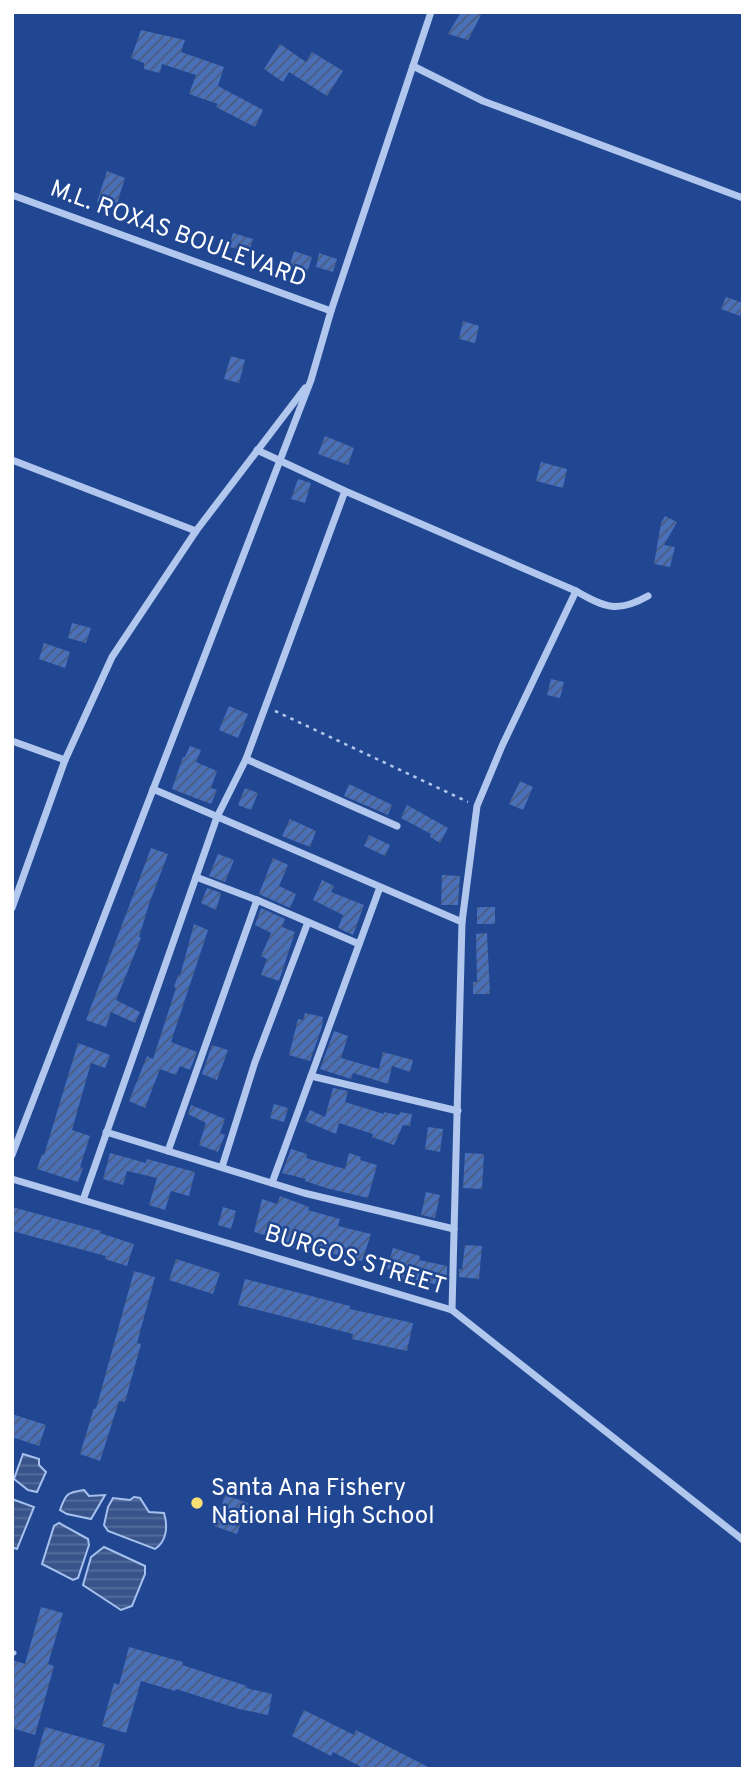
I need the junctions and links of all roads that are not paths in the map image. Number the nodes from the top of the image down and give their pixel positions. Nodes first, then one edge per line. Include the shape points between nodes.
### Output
1 (431, 12) edge
2 (413, 66) junction
3 (12, 195) edge
4 (743, 198) edge
5 (331, 311) junction
6 (311, 380) junction
7 (257, 450) junction
8 (12, 460) edge
9 (279, 462) junction
10 (345, 491) junction
11 (196, 531) junction
12 (576, 591) junction
13 (648, 596) dead end
14 (12, 741) edge
15 (246, 758) junction
16 (65, 760) junction
17 (153, 789) junction
18 (217, 817) junction
19 (397, 826) dead end
20 (196, 877) junction
21 (380, 887) junction
22 (257, 900) junction
23 (12, 908) edge
24 (308, 922) junction
25 (462, 922) junction
26 (359, 944) junction
27 (311, 1076) junction
28 (458, 1111) junction
29 (106, 1132) junction
30 (167, 1151) junction
31 (12, 1155) edge
32 (222, 1167) junction
33 (12, 1180) edge
34 (272, 1183) junction
35 (83, 1200) junction
36 (454, 1229) junction
37 (452, 1310) junction
38 (743, 1540) edge

1 - 2 street
2 - 4 street via 483,101
2 - 5 street
3 - 5 street, M.L. ROXAS BOULEVARD
5 - 6 street
6 - 7 street
6 - 9 street
7 - 9 street
7 - 11 street
8 - 11 street
9 - 10 street
9 - 17 street
10 - 12 street
10 - 15 street
11 - 16 street via 112,657
12 - 13 street via 611,607 631,605
12 - 25 street via 477,806
14 - 16 street
15 - 18 street
15 - 19 street
16 - 23 street
17 - 18 street
17 - 31 street
18 - 20 street
18 - 21 street
20 - 22 street
20 - 29 street
21 - 25 street
21 - 26 street
22 - 24 street
22 - 30 street
24 - 26 street
24 - 32 street via 255,1062
25 - 28 street
26 - 27 street
27 - 28 street
27 - 34 street
28 - 36 street
29 - 30 street
29 - 35 street
30 - 32 street
32 - 34 street
33 - 35 street, BURGOS STREET
34 - 36 street
35 - 37 street, BURGOS STREET
36 - 37 street
37 - 38 street, BURGOS STREET

